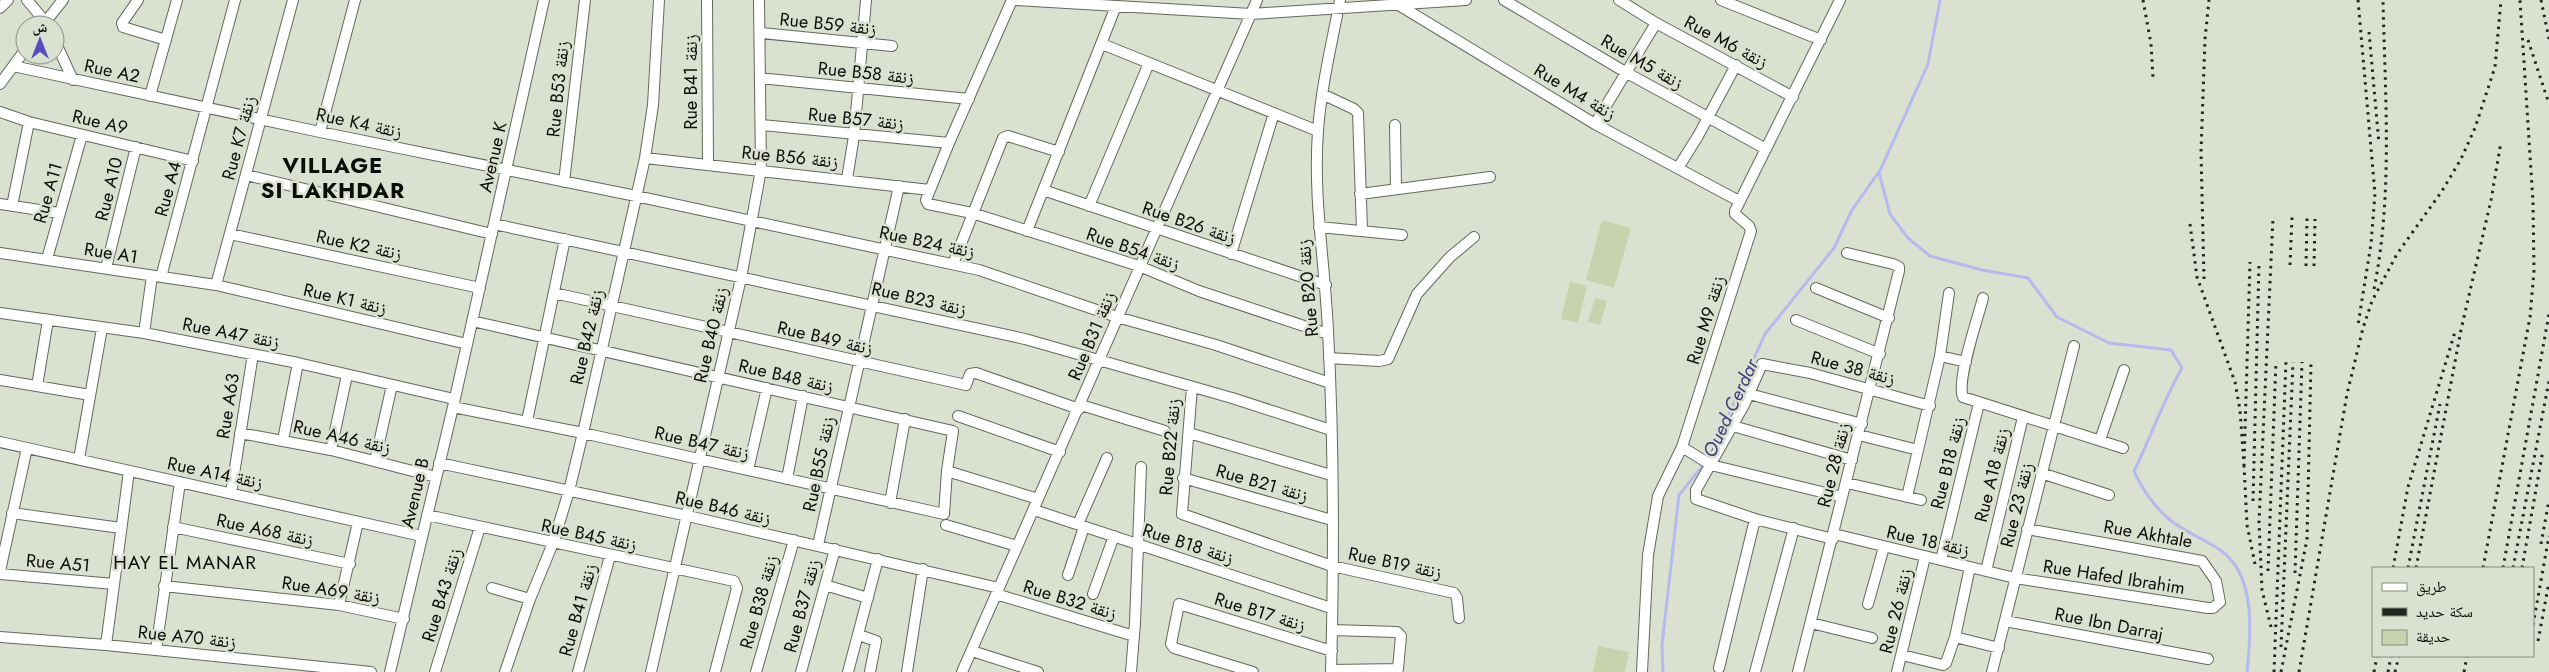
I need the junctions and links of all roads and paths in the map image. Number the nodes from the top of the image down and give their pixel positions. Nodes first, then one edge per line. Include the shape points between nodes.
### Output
1 (8, 0) edge
2 (27, 0) edge
3 (63, 0) edge
4 (138, 0) edge
5 (176, 0) edge
6 (235, 0) edge
7 (293, 0) edge
8 (355, 0) edge
9 (544, 0) edge
10 (585, 0) edge
11 (659, 0) edge
12 (707, 0) edge
13 (760, 0) edge
14 (866, 0) edge
15 (1012, 0) edge
16 (1016, 0) edge
17 (1195, 0) edge
18 (1257, 0) edge
19 (1466, 0) edge
20 (1504, 0) edge
21 (1619, 0) edge
22 (1721, 0) edge
23 (1840, 0) edge
24 (1145, 4) edge
25 (1339, 4) edge
26 (1397, 4) junction
27 (1116, 6) junction
28 (0, 8) edge
29 (1191, 10) junction
30 (1251, 14) junction
31 (39, 15) edge
32 (52, 15) edge
33 (1656, 23) junction
34 (761, 34) junction
35 (166, 40) junction
36 (1821, 40) junction
37 (862, 44) junction
38 (1102, 44) junction
39 (892, 46) dead end
40 (65, 62) edge
41 (15, 63) edge
42 (1149, 63) junction
43 (1736, 65) junction
44 (13, 66) junction
45 (1628, 73) junction
46 (760, 78) junction
47 (73, 80) junction
48 (0, 84) edge
49 (858, 90) junction
50 (1216, 90) junction
51 (1322, 94) junction
52 (150, 96) junction
53 (1793, 96) junction
54 (969, 99) junction
55 (205, 108) junction
56 (0, 112) edge
57 (1274, 113) junction
58 (1708, 117) junction
59 (261, 120) junction
60 (29, 122) junction
61 (1596, 124) junction
62 (761, 125) junction
63 (1395, 125) dead end
64 (1318, 130) junction
65 (320, 132) junction
66 (82, 135) junction
67 (854, 136) junction
68 (948, 143) junction
69 (136, 147) junction
70 (1766, 149) junction
71 (1059, 152) junction
72 (645, 158) junction
73 (193, 161) junction
74 (708, 164) junction
75 (1678, 168) junction
76 (506, 170) junction
77 (761, 170) junction
78 (246, 175) junction
79 (1490, 177) dead end
80 (847, 179) junction
81 (564, 182) junction
82 (899, 186) junction
83 (1396, 189) junction
84 (1043, 190) junction
85 (1360, 194) junction
86 (928, 195) junction
87 (636, 196) junction
88 (1740, 202) junction
89 (0, 204) edge
90 (12, 206) junction
91 (1088, 206) junction
92 (58, 213) junction
93 (972, 213) junction
94 (752, 222) junction
95 (1319, 227) junction
96 (1157, 228) junction
97 (493, 229) junction
98 (1362, 230) junction
99 (1027, 231) junction
100 (230, 234) junction
101 (1402, 235) dead end
102 (1474, 237) dead end
103 (565, 239) junction
104 (883, 250) junction
105 (624, 252) junction
106 (0, 253) edge
107 (1847, 253) dead end
108 (1231, 254) junction
109 (47, 259) junction
110 (953, 264) junction
111 (1139, 266) junction
112 (106, 268) junction
113 (157, 276) junction
114 (741, 278) junction
115 (1326, 284) junction
116 (216, 285) junction
117 (480, 288) junction
118 (1816, 288) dead end
119 (1949, 292) dead end
120 (554, 293) junction
121 (1983, 298) dead end
122 (610, 305) junction
123 (872, 305) junction
124 (0, 313) edge
125 (1118, 317) junction
126 (1889, 318) junction
127 (48, 320) junction
128 (1796, 320) dead end
129 (472, 321) junction
130 (102, 328) junction
131 (144, 333) junction
132 (727, 333) junction
133 (1328, 334) junction
134 (544, 339) junction
135 (467, 344) junction
136 (2074, 346) dead end
137 (600, 351) junction
138 (254, 354) junction
139 (1880, 354) junction
140 (1940, 356) junction
141 (1329, 358) junction
142 (1098, 362) junction
143 (1966, 362) junction
144 (298, 363) junction
145 (859, 363) junction
146 (2124, 370) dead end
147 (347, 375) junction
148 (717, 376) junction
149 (0, 380) edge
150 (1330, 383) junction
151 (392, 385) junction
152 (37, 386) junction
153 (1192, 387) junction
154 (767, 388) junction
155 (1870, 390) junction
156 (1749, 394) junction
157 (90, 396) junction
158 (803, 396) junction
159 (454, 403) junction
160 (1979, 404) junction
161 (1930, 406) junction
162 (848, 407) junction
163 (1080, 407) junction
164 (958, 416) dead end
165 (2023, 417) junction
166 (905, 419) junction
167 (527, 421) junction
168 (1862, 424) junction
169 (1733, 426) junction
170 (2053, 426) junction
171 (1330, 430) junction
172 (1165, 431) dead end
173 (240, 433) junction
174 (582, 433) junction
175 (1189, 433) junction
176 (1859, 435) junction
177 (283, 440) junction
178 (2100, 440) junction
179 (0, 442) edge
180 (1682, 447) junction
181 (27, 448) junction
182 (2123, 448) dead end
183 (331, 450) junction
184 (1918, 450) junction
185 (1060, 452) junction
186 (1107, 458) dead end
187 (79, 459) junction
188 (700, 460) junction
189 (1852, 460) junction
190 (375, 461) junction
191 (439, 463) junction
192 (1709, 464) junction
193 (1141, 467) dead end
194 (748, 470) junction
195 (130, 471) junction
196 (947, 471) junction
197 (2041, 473) junction
198 (1332, 474) junction
199 (436, 477) junction
200 (1184, 478) junction
201 (787, 479) junction
202 (180, 482) junction
203 (1847, 483) junction
204 (832, 489) junction
205 (569, 491) junction
206 (231, 493) junction
207 (2109, 495) dead end
208 (1842, 496) junction
209 (1907, 497) junction
210 (1038, 499) junction
211 (1920, 500) dead end
212 (890, 503) junction
213 (1034, 510) junction
214 (12, 512) junction
215 (427, 514) junction
216 (944, 514) joint
217 (688, 516) junction
218 (1755, 519) junction
219 (1332, 520) junction
220 (358, 522) junction
221 (946, 525) dead end
222 (1081, 525) junction
223 (173, 527) junction
224 (480, 527) junction
225 (121, 528) junction
226 (1794, 528) junction
227 (2027, 529) junction
228 (422, 536) junction
229 (1114, 536) junction
230 (1833, 536) junction
231 (794, 540) junction
232 (552, 543) junction
233 (1138, 544) junction
234 (818, 545) junction
235 (1017, 546) junction
236 (1884, 547) junction
237 (835, 549) junction
238 (610, 556) junction
239 (1925, 557) junction
240 (878, 559) junction
241 (1940, 560) junction
242 (350, 564) junction
243 (1332, 566) junction
244 (1970, 567) junction
245 (923, 569) junction
246 (675, 570) junction
247 (1986, 571) junction
248 (0, 572) edge
249 (1068, 575) dead end
250 (2015, 578) junction
251 (114, 584) junction
252 (825, 585) junction
253 (164, 586) junction
254 (492, 588) dead end
255 (998, 591) junction
256 (1093, 594) dead end
257 (868, 598) junction
258 (530, 599) junction
259 (1868, 604) dead end
260 (339, 605) junction
261 (1331, 608) junction
262 (2208, 608) joint
263 (1458, 618) dead end
264 (404, 619) junction
265 (2005, 621) junction
266 (1811, 623) junction
267 (1332, 630) junction
268 (858, 635) junction
269 (1134, 636) junction
270 (0, 637) edge
271 (1955, 637) junction
272 (1872, 638) dead end
273 (106, 645) junction
274 (1999, 648) junction
275 (156, 650) junction
276 (972, 651) junction
277 (1332, 651) junction
278 (1902, 655) junction
279 (2208, 659) dead end
280 (1719, 668) dead end
281 (1331, 671) edge
282 (371, 672) edge
283 (390, 672) edge
284 (436, 672) edge
285 (505, 672) edge
286 (578, 672) edge
287 (651, 672) edge
288 (715, 672) edge
289 (756, 672) edge
290 (801, 672) edge
291 (848, 672) edge
292 (870, 672) edge
293 (907, 672) edge
294 (962, 672) edge
295 (1038, 672) edge
296 (1131, 672) edge
297 (1253, 672) edge
298 (1642, 672) edge
299 (1756, 672) edge
300 (1798, 672) edge
301 (1897, 672) edge
302 (1993, 672) edge

1 - 28 street
2 - 31 street
3 - 32 street
4 - 35 street via 122,23 123,27
5 - 35 street
6 - 55 street, Rue A4
7 - 59 street, Rue K7 زنقة
8 - 65 street
9 - 76 street, Avenue K
10 - 81 street, Rue B53 زنقة
11 - 72 street, Rue B42 زنقة via 653,104
12 - 74 street, Rue B41 زنقة
13 - 34 street, Rue B40 زنقة
14 - 37 street
15 - 54 street
16 - 27 street
17 - 29 street
18 - 30 street, Rue B31 زنقة
19 - 26 street
20 - 45 street, Rue M5 زنقة
21 - 33 street, Rue M6 زنقة
22 - 36 street
23 - 36 street
24 - 27 street
24 - 29 street
25 - 26 street
25 - 30 street
25 - 51 street, Rue B20 زنقة
26 - 61 street, Rue M4 زنقة
27 - 38 street
29 - 30 street
30 - 50 street, Rue B31 زنقة
33 - 43 street, Rue M6 زنقة
33 - 45 street
34 - 37 street, Rue B59 زنقة
34 - 46 street, Rue B40 زنقة
35 - 52 street
36 - 53 street
37 - 39 street, Rue B59 زنقة
37 - 49 street
38 - 42 street
38 - 71 street
40 - 47 street
41 - 44 street
42 - 50 street
42 - 91 street
43 - 53 street, Rue M6 زنقة
43 - 58 street
44 - 47 street, Rue A2
44 - 48 street
45 - 58 street, Rue M5 زنقة
45 - 61 street
46 - 49 street, Rue B58 زنقة
46 - 62 street, Rue B40 زنقة
47 - 52 street, Rue A2
49 - 54 street, Rue B58 زنقة
49 - 67 street
50 - 57 street
50 - 96 street, Rue B31 زنقة
51 - 64 street, Rue B20 زنقة
51 - 85 street via 1354,108 1358,113
52 - 55 street, Rue A2
53 - 70 street
54 - 68 street
55 - 59 street, Rue K4 زنقة
55 - 73 street, Rue A4
56 - 60 street, Rue A9
57 - 64 street
57 - 108 street
58 - 70 street, Rue M5 زنقة
58 - 75 street
59 - 65 street, Rue K4 زنقة
59 - 78 street, Rue K7 زنقة
60 - 66 street, Rue A9
60 - 90 street
61 - 75 street, Rue M4 زنقة
62 - 67 street, Rue B57 زنقة
62 - 77 street, Rue B40 زنقة
63 - 83 street
64 - 95 street, Rue B20 زنقة
65 - 76 street, Rue K4 زنقة
66 - 69 street, Rue A9
66 - 92 street, Rue A11
67 - 68 street, Rue B57 زنقة
67 - 80 street
68 - 86 street
69 - 73 street, Rue A9
69 - 112 street, Rue A10
70 - 88 street
71 - 84 street
71 - 93 street via 1004,136
72 - 74 street, Rue B56 زنقة
72 - 87 street, Rue B42 زنقة
73 - 113 street, Rue A4
74 - 77 street, Rue B56 زنقة
75 - 88 street, Rue M4 زنقة
76 - 81 street, Rue B24 زنقة
76 - 97 street, Avenue K
77 - 80 street, Rue B56 زنقة
77 - 94 street, Rue B40 زنقة
78 - 97 street, Rue B23 زنقة
78 - 100 street, Rue K7 زنقة
79 - 83 street
80 - 82 street, Rue B56 زنقة
81 - 87 street, Rue B24 زنقة
82 - 86 street, Rue B56 زنقة
82 - 104 street, Rue B55 زنقة
83 - 85 street
84 - 91 street, Rue B26 زنقة
84 - 99 street
85 - 98 street
86 - 93 street, Rue B54 زنقة via 930,205
87 - 94 street, Rue B24 زنقة
87 - 105 street, Rue B42 زنقة
88 - 180 street, Rue M9 زنقة via 1735,214 1751,231
89 - 90 street
90 - 92 street
91 - 96 street, Rue B26 زنقة
92 - 109 street, Rue A11
93 - 99 street, Rue B54 زنقة
93 - 110 street
94 - 104 street, Rue B24 زنقة
94 - 114 street, Rue B40 زنقة
95 - 98 street
95 - 115 street, Rue B20 زنقة
96 - 108 street, Rue B26 زنقة
96 - 111 street, Rue B31 زنقة
97 - 103 street, Rue B23 زنقة
97 - 117 street, Avenue K
98 - 101 street
99 - 111 street, Rue B54 زنقة
100 - 116 street, Rue K7 زنقة
100 - 117 street, Rue K2 زنقة
102 - 141 street via 1450,257 1417,294 1388,359
103 - 105 street, Rue B23 زنقة
103 - 120 street
104 - 110 street, Rue B24 زنقة
104 - 123 street, Rue B55 زنقة
105 - 114 street, Rue B23 زنقة
105 - 122 street, Rue B42 زنقة
106 - 109 street, Rue A1
107 - 126 street, Rue 28 زنقة via 1897,266 1900,271
108 - 115 street, Rue B26 زنقة
109 - 112 street, Rue A1
110 - 125 street, Rue B24 زنقة via 994,274
111 - 125 street, Rue B31 زنقة
111 - 133 street, Rue B54 زنقة via 1198,290
112 - 113 street, Rue A1
113 - 116 street, Rue A1
113 - 131 street, Rue A4
114 - 123 street, Rue B23 زنقة
114 - 132 street, Rue B40 زنقة
115 - 133 street, Rue B20 زنقة
116 - 135 street, Rue K1 زنقة
117 - 129 street, Avenue K
118 - 126 street
119 - 140 street
120 - 122 street, Rue B49 زنقة
120 - 134 street
121 - 143 street
122 - 132 street, Rue B49 زنقة
122 - 137 street, Rue B42 زنقة
123 - 142 street, Rue B23 زنقة via 1034,341
123 - 145 street, Rue B55 زنقة
124 - 127 street, Rue A47 زنقة
125 - 142 street, Rue B31 زنقة
125 - 150 street, Rue B24 زنقة
126 - 139 street, Rue 28 زنقة
127 - 130 street, Rue A47 زنقة
127 - 152 street
128 - 139 street
129 - 134 street, Rue B48 زنقة
129 - 135 street, Avenue B
130 - 131 street, Rue A47 زنقة
130 - 157 street
131 - 138 street, Rue A47 زنقة
132 - 145 street, Rue B49 زنقة
132 - 148 street, Rue B40 زنقة
133 - 141 street, Rue B20 زنقة
134 - 137 street, Rue B48 زنقة
134 - 167 street
135 - 159 street, Avenue B
136 - 170 street, Rue 23 زنقة
137 - 148 street, Rue B48 زنقة
137 - 174 street, Rue B42 زنقة
138 - 144 street, Rue A47 زنقة
138 - 173 street, Rue A63
139 - 155 street, Rue 28 زنقة
140 - 143 street
140 - 161 street
141 - 150 street, Rue B20 زنقة
142 - 153 street, Rue B23 زنقة
142 - 163 street, Rue B31 زنقة
143 - 160 street via 1962,394 1965,399
144 - 147 street, Rue A47 زنقة
144 - 177 street
145 - 162 street, Rue B55 زنقة
145 - 163 street, Rue B49 زنقة via 966,385 970,374 976,373
146 - 178 street
147 - 151 street, Rue A47 زنقة
147 - 183 street
148 - 154 street, Rue B48 زنقة
148 - 188 street, Rue B40 زنقة
149 - 152 street
150 - 171 street, Rue B20 زنقة
151 - 159 street, Rue A47 زنقة
151 - 190 street
152 - 157 street
153 - 171 street, Rue B23 زنقة
153 - 175 street, Rue B22 زنقة
154 - 158 street, Rue B48 زنقة
154 - 194 street
155 - 156 street, Rue 38 زنقة via 1763,363
155 - 161 street, Rue 38 زنقة
155 - 168 street, Rue 28 زنقة
156 - 168 street
156 - 169 street
157 - 187 street
158 - 162 street, Rue B48 زنقة
158 - 201 street
159 - 167 street, Rue B47 زنقة
159 - 191 street, Avenue B
160 - 165 street
160 - 241 street, Rue B18 زنقة
161 - 184 street
162 - 166 street, Rue B48 زنقة
162 - 204 street, Rue B55 زنقة
163 - 172 street
163 - 185 street, Rue B31 زنقة
164 - 185 street
165 - 170 street
165 - 247 street, Rue A18 زنقة
166 - 196 street, Rue B48 زنقة via 953,431
166 - 212 street
167 - 174 street, Rue B47 زنقة
168 - 176 street, Rue 28 زنقة
169 - 189 street
169 - 192 street
170 - 178 street
170 - 197 street, Rue 23 زنقة
171 - 198 street, Rue B20 زنقة
173 - 177 street, Rue A46 زنقة
173 - 206 street, Rue A63
174 - 188 street, Rue B47 زنقة
174 - 205 street, Rue B42 زنقة
175 - 198 street
175 - 200 street, Rue B22 زنقة
176 - 184 street
176 - 189 street, Rue 28 زنقة
177 - 183 street, Rue A46 زنقة
178 - 182 street
179 - 181 street, Rue A14 زنقة
180 - 192 street
180 - 298 street, Rue M9 زنقة via 1664,482 1652,521
181 - 187 street, Rue A14 زنقة
181 - 214 street
183 - 190 street, Rue A46 زنقة
184 - 209 street
185 - 210 street, Rue B31 زنقة
186 - 222 street
187 - 195 street, Rue A14 زنقة
188 - 194 street, Rue B47 زنقة
188 - 217 street, Rue B40 زنقة
189 - 203 street, Rue 28 زنقة
190 - 199 street, Rue A46 زنقة
191 - 199 street, Avenue B
191 - 205 street, Rue B46 زنقة
192 - 208 street
192 - 218 street, Rue 18 زنقة via 1695,492 1696,500
193 - 233 street
194 - 201 street, Rue B47 زنقة
195 - 202 street, Rue A14 زنقة
195 - 225 street
196 - 210 street
196 - 216 street, Rue B48 زنقة
197 - 207 street
197 - 227 street, Rue 23 زنقة
198 - 219 street, Rue B20 زنقة
199 - 215 street, Avenue B
200 - 219 street, Rue B21 زنقة
200 - 243 street, Rue B22 زنقة via 1181,510 1184,515
201 - 204 street, Rue B47 زنقة
202 - 206 street, Rue A14 زنقة
202 - 223 street
203 - 208 street, Rue 28 زنقة
203 - 209 street
204 - 212 street, Rue B47 زنقة
204 - 234 street, Rue B55 زنقة
205 - 217 street, Rue B46 زنقة
205 - 232 street, Rue B42 زنقة
206 - 220 street, Rue A14 زنقة
208 - 230 street, Rue 28 زنقة
209 - 211 street
210 - 213 street, Rue B31 زنقة
212 - 216 street, Rue B47 زنقة
213 - 222 street, Rue B18 زنقة
213 - 235 street, Rue B31 زنقة
214 - 225 street
214 - 248 street
215 - 224 street, Rue B45 زنقة
215 - 228 street, Avenue B
217 - 231 street, Rue B46 زنقة
217 - 246 street, Rue B40 زنقة
218 - 226 street, Rue 18 زنقة
218 - 280 street
219 - 243 street, Rue B20 زنقة
220 - 228 street, Rue A14 زنقة
220 - 242 street
221 - 235 street
222 - 229 street, Rue B18 زنقة
222 - 249 street
223 - 242 street, Rue A68 زنقة
223 - 253 street
224 - 232 street, Rue B45 زنقة
224 - 284 street, Rue B43 زنقة
225 - 251 street
226 - 230 street, Rue 18 زنقة
226 - 299 street
227 - 250 street, Rue 23 زنقة
227 - 262 street, Rue Akhtale via 2202,561 2216,581 2220,595 2220,602
228 - 264 street, Avenue B
229 - 233 street, Rue B18 زنقة
229 - 256 street
230 - 236 street, Rue 18 زنقة
230 - 266 street, Rue 28 زنقة
231 - 234 street, Rue B46 زنقة
231 - 289 street, Rue B38 زنقة
232 - 238 street, Rue B45 زنقة
232 - 258 street, Rue B42 زنقة
233 - 261 street, Rue B18 زنقة
233 - 269 street
234 - 237 street, Rue B46 زنقة
235 - 255 street, Rue B31 زنقة
236 - 239 street, Rue 18 زنقة
236 - 259 street
237 - 240 street, Rue B46 زنقة
237 - 252 street, Rue B37 زنقة
238 - 246 street, Rue B45 زنقة
238 - 286 street, Rue B41 زنقة
239 - 241 street, Rue 18 زنقة
239 - 278 street, Rue 26 زنقة
240 - 245 street, Rue B46 زنقة
240 - 257 street
241 - 244 street, Rue 18 زنقة
242 - 260 street
243 - 261 street, Rue B20 زنقة
243 - 263 street, Rue B19 زنقة via 1454,593
244 - 247 street, Rue 18 زنقة
244 - 271 street
245 - 255 street, Rue B46 زنقة
245 - 293 street
246 - 287 street, Rue B40 زنقة
246 - 288 street, Rue B45 زنقة via 734,581 737,585
247 - 250 street, Rue 18 زنقة
248 - 251 street, Rue A51
250 - 262 street, Rue Hafed Ibrahim
250 - 265 street, Rue 23 زنقة
251 - 273 street
252 - 257 street
252 - 290 street, Rue B37 زنقة
253 - 260 street, Rue A69 زنقة
253 - 275 street
254 - 258 street
255 - 269 street, Rue B32 زنقة
255 - 276 street, Rue B31 زنقة
257 - 268 street
258 - 285 street, Rue B42 زنقة
260 - 264 street, Rue A69 زنقة
261 - 267 street, Rue B20 زنقة
264 - 283 street, Avenue B
265 - 274 street, Rue 23 زنقة
265 - 279 street, Rue Ibn Darraj
266 - 272 street
266 - 300 street, Rue 28 زنقة
267 - 277 street, Rue B20 زنقة
267 - 281 street via 1398,632 1401,636 1398,669
268 - 291 street
268 - 292 street via 876,641
269 - 296 street
270 - 273 street, Rue A70 زنقة
271 - 274 street
271 - 278 street via 1944,665
273 - 275 street, Rue A70 زنقة
274 - 302 street, Rue 23 زنقة
275 - 282 street, Rue A70 زنقة
276 - 294 street, Rue B31 زنقة
276 - 295 street
277 - 281 street, Rue B20 زنقة
277 - 297 street, Rue B17 زنقة via 1179,604 1172,642 1174,648
278 - 301 street, Rue 26 زنقة

